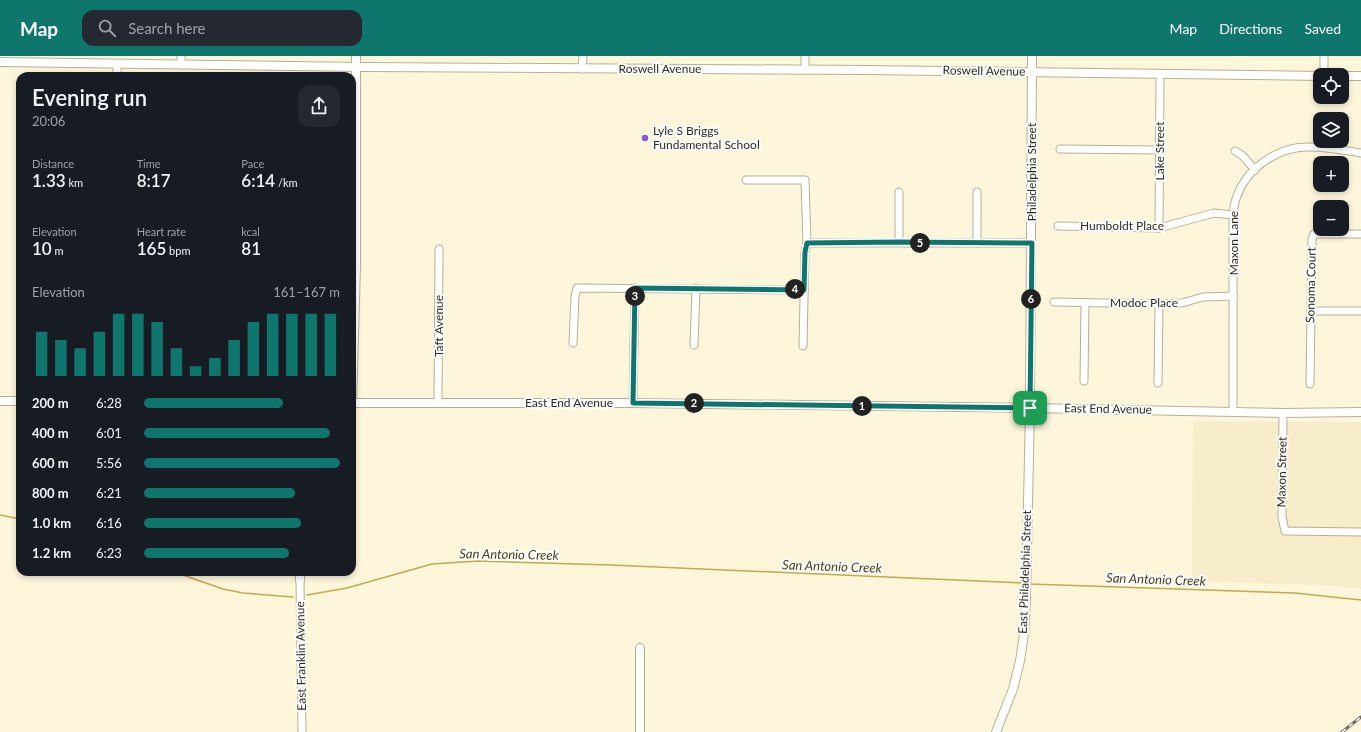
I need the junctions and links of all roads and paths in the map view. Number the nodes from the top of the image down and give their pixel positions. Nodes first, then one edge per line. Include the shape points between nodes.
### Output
1 (181, 56) edge
2 (356, 56) edge
3 (583, 56) edge
4 (806, 56) edge
5 (1032, 56) edge
6 (1324, 56) edge
7 (19, 59) edge
8 (0, 62) edge
9 (117, 64) junction
10 (181, 65) junction
11 (356, 67) junction
12 (1324, 68) edge
13 (582, 69) junction
14 (805, 70) junction
15 (117, 72) edge
16 (356, 72) edge
17 (356, 72) edge
18 (1032, 72) junction
19 (1160, 74) junction
20 (1313, 76) edge
21 (1349, 76) edge
22 (1361, 76) edge
23 (1060, 149) dead end
24 (1160, 150) junction
25 (1235, 152) dead end
26 (1361, 153) edge
27 (1255, 170) junction
28 (746, 180) dead end
29 (899, 192) dead end
30 (977, 192) dead end
31 (1233, 214) junction
32 (1058, 226) dead end
33 (1159, 228) junction
34 (1361, 234) edge
35 (899, 242) junction
36 (807, 243) junction
37 (977, 243) junction
38 (1032, 243) junction
39 (439, 249) dead end
40 (356, 266) edge
41 (635, 288) junction
42 (696, 288) junction
43 (804, 290) junction
44 (1234, 296) junction
45 (1054, 302) dead end
46 (1085, 303) junction
47 (1159, 304) junction
48 (1311, 311) junction
49 (1361, 311) edge
50 (573, 343) dead end
51 (694, 345) dead end
52 (802, 346) dead end
53 (1084, 381) dead end
54 (1158, 382) dead end
55 (1310, 384) dead end
56 (0, 401) edge
57 (16, 401) edge
58 (438, 403) junction
59 (633, 403) junction
60 (356, 404) edge
61 (1030, 408) junction
62 (1233, 412) junction
63 (1283, 412) junction
64 (1361, 412) edge
65 (1361, 532) edge
66 (300, 576) edge
67 (640, 648) dead end
68 (302, 732) edge
69 (640, 732) edge
70 (996, 732) edge

1 - 10 street
2 - 11 street
3 - 13 street
4 - 14 street
5 - 18 street, Philadelphia Street
6 - 12 street
7 - 8 street, Roswell Avenue
7 - 9 street, Roswell Avenue
9 - 10 street, Roswell Avenue
9 - 15 street
10 - 11 street, Roswell Avenue
11 - 13 street, Roswell Avenue
11 - 17 street
13 - 14 street, Roswell Avenue
14 - 18 street, Roswell Avenue
16 - 40 street
18 - 19 street, Roswell Avenue
18 - 38 street, Philadelphia Street
19 - 20 street, Roswell Avenue
19 - 24 street, Lake Street
21 - 22 street
23 - 24 street
24 - 33 street, Lake Street
25 - 27 street via 1243,156
26 - 27 street, Maxon Lane via 1318,147 1297,148 1269,158
27 - 31 street, Maxon Lane via 1242,185
28 - 36 street via 805,180
29 - 35 street
30 - 37 street
31 - 33 street, Humboldt Place via 1214,213
31 - 44 street, Maxon Lane
32 - 33 street, Humboldt Place
34 - 48 street, Sonoma Court via 1314,234
35 - 36 street
35 - 37 street
36 - 43 street
37 - 38 street
38 - 61 street, Philadelphia Street
39 - 58 street, Taft Avenue
41 - 42 street
41 - 50 street via 577,288
41 - 59 street
42 - 43 street
42 - 51 street
43 - 52 street
44 - 47 street, Modoc Place via 1203,297 1182,303
44 - 62 street, Maxon Lane
45 - 46 street, Modoc Place
46 - 47 street, Modoc Place
46 - 53 street
47 - 54 street
48 - 49 street
48 - 55 street, Sonoma Court
56 - 57 street
58 - 59 street, East End Avenue
58 - 60 street, East End Avenue
59 - 61 street, East End Avenue
61 - 62 street, East End Avenue
61 - 70 street, East Philadelphia Street via 1024,634 1013,689
62 - 63 street, East End Avenue
63 - 64 street, East End Avenue
63 - 65 street, Maxon Street via 1284,532
66 - 68 street, East Franklin Avenue
67 - 69 street

